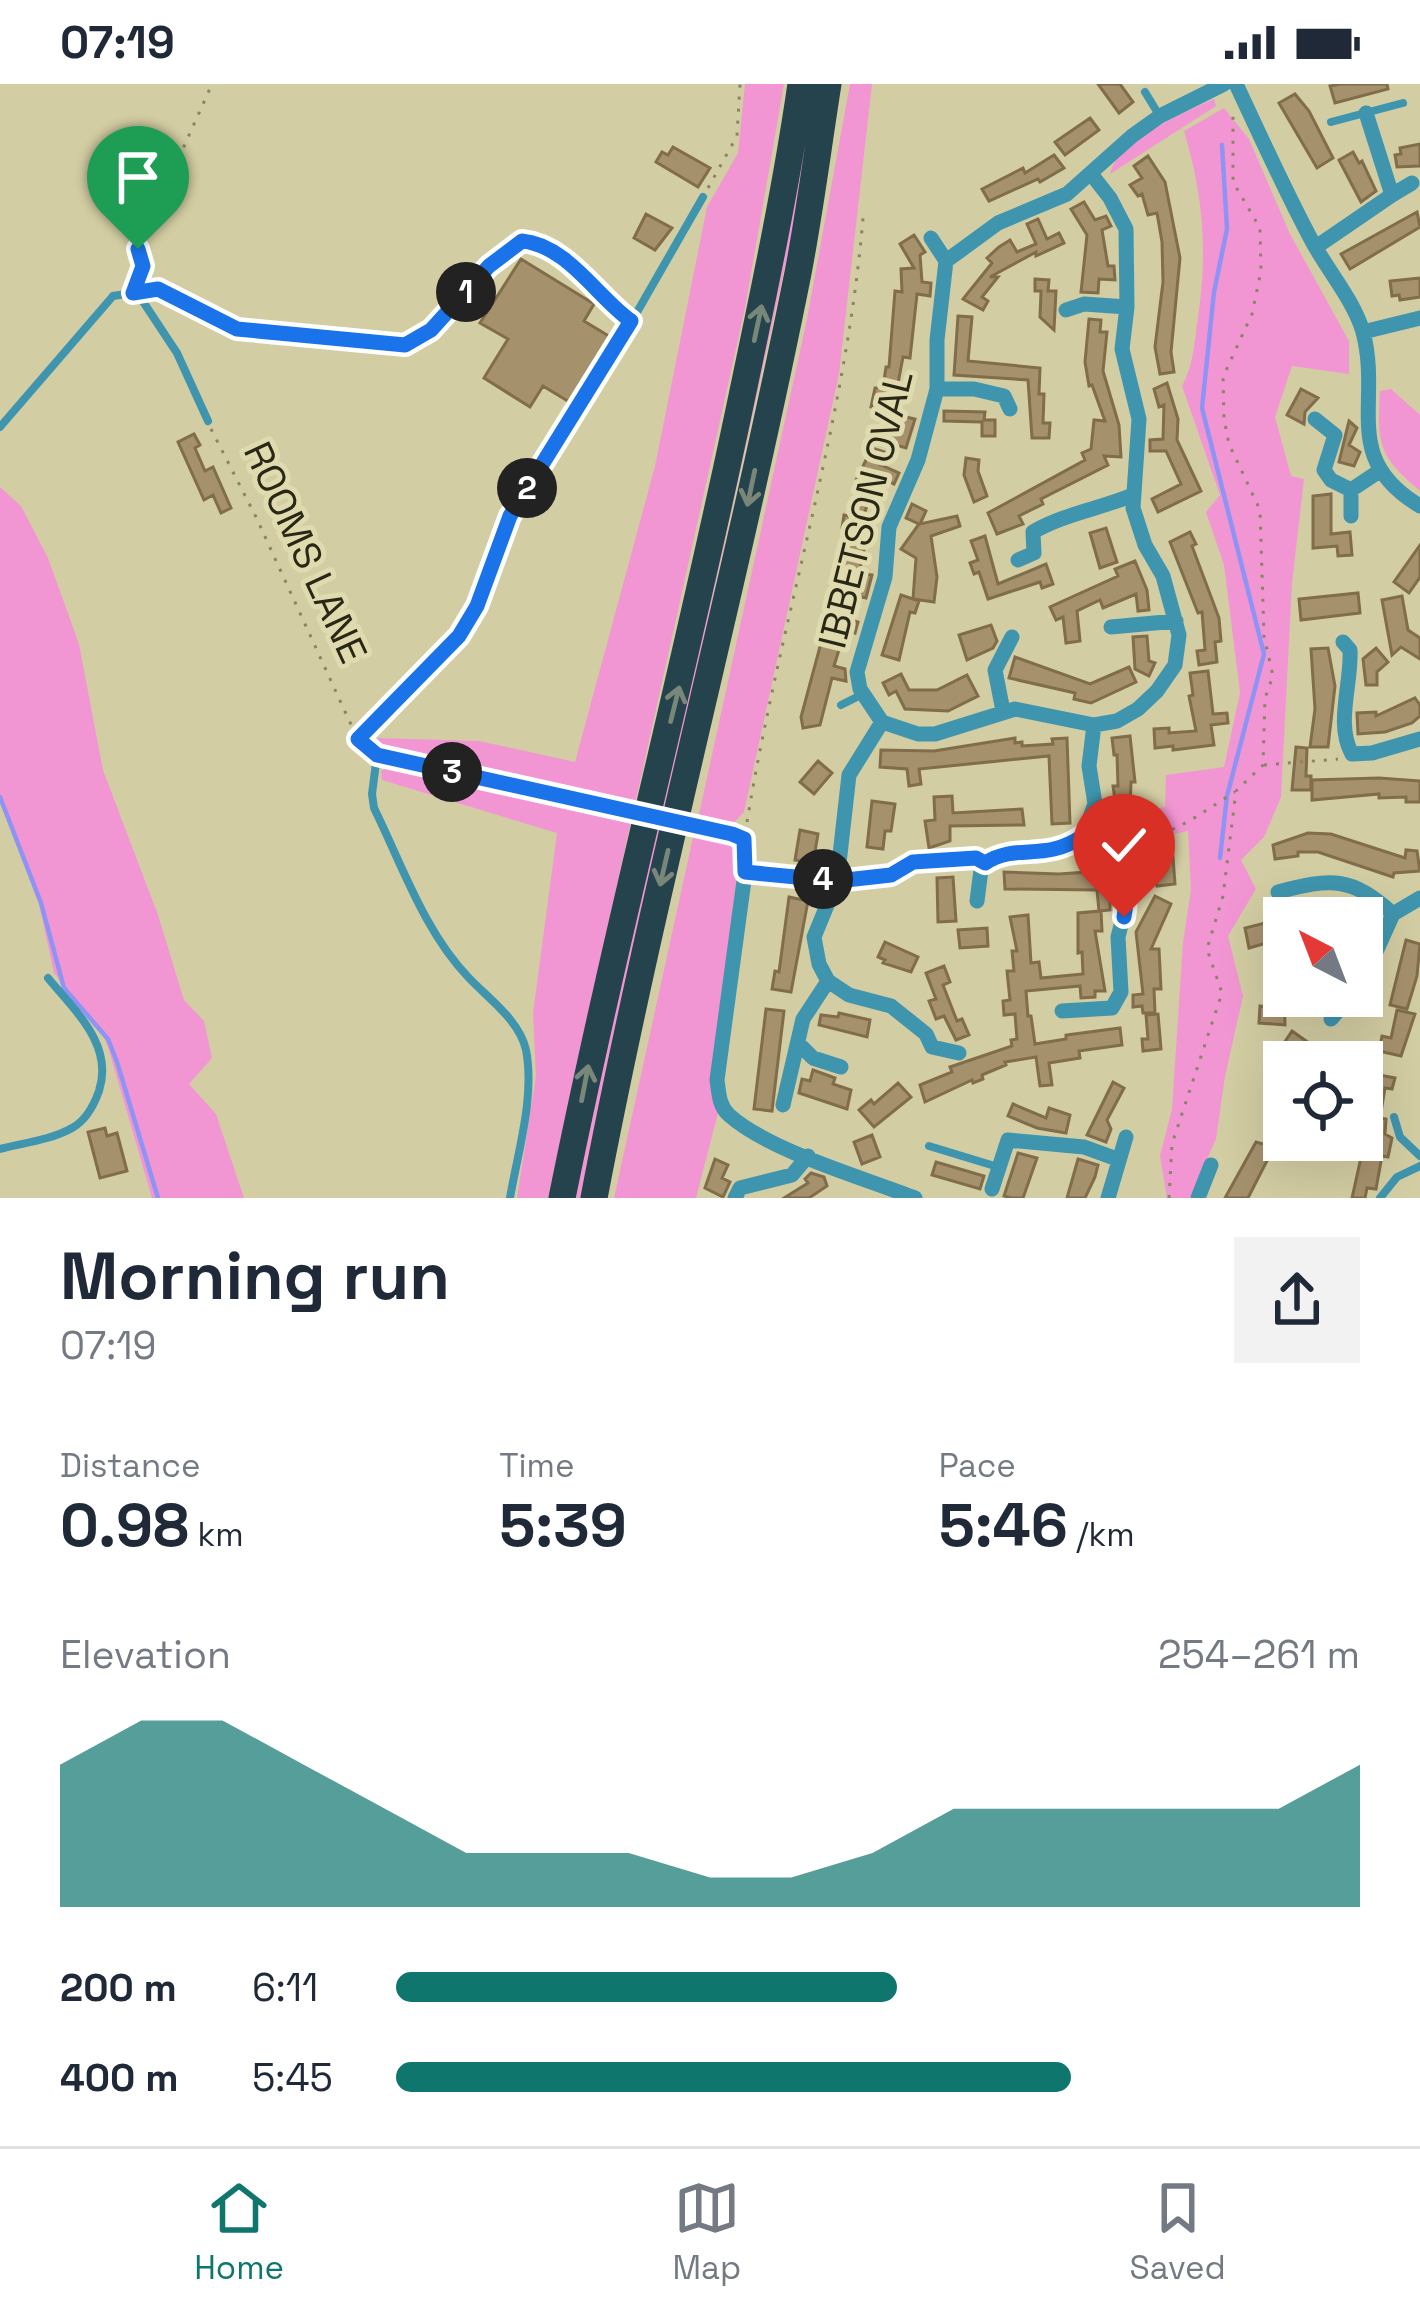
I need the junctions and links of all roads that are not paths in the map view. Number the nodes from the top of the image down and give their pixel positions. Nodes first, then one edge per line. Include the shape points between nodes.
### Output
1 (801, 84) edge
2 (828, 84) edge
3 (1224, 84) edge
4 (1236, 84) edge
5 (1145, 92) dead end
6 (1403, 103) dead end
7 (1366, 113) junction
8 (1160, 116) junction
9 (1331, 122) dead end
10 (1092, 175) junction
11 (1416, 190) edge
12 (1392, 195) junction
13 (703, 197) road end
14 (932, 238) dead end
15 (1316, 247) junction
16 (946, 261) junction
17 (113, 296) junction
18 (1127, 307) junction
19 (1066, 310) dead end
20 (1420, 318) edge
21 (631, 321) junction
22 (1363, 332) junction
23 (937, 388) junction
24 (1010, 409) dead end
25 (1315, 419) dead end
26 (208, 422) road end
27 (0, 427) edge
28 (1381, 470) junction
29 (1351, 490) junction
30 (1132, 495) junction
31 (1420, 506) edge
32 (1351, 516) dead end
33 (1018, 560) dead end
34 (1176, 621) junction
35 (1111, 627) dead end
36 (1012, 637) dead end
37 (1343, 642) dead end
38 (862, 694) junction
39 (842, 704) dead end
40 (1003, 711) junction
41 (882, 722) junction
42 (1094, 725) junction
43 (1420, 739) edge
44 (377, 755) junction
45 (1087, 829) junction
46 (738, 837) joint
47 (1278, 892) dead end
48 (1420, 898) edge
49 (977, 901) dead end
50 (1393, 914) junction
51 (1383, 936) edge
52 (48, 978) dead end
53 (828, 982) junction
54 (1062, 1010) dead end
55 (799, 1044) junction
56 (959, 1053) dead end
57 (841, 1066) dead end
58 (783, 1105) dead end
59 (1394, 1117) dead end
60 (1126, 1137) dead end
61 (929, 1146) dead end
62 (0, 1149) edge
63 (808, 1156) junction
64 (1420, 1156) edge
65 (1117, 1159) junction
66 (1211, 1165) dead end
67 (1420, 1166) edge
68 (999, 1167) junction
69 (992, 1190) dead end
70 (510, 1198) edge
71 (562, 1198) edge
72 (594, 1198) edge
73 (736, 1198) edge
74 (915, 1198) edge
75 (1108, 1198) edge
76 (1198, 1198) edge
77 (1380, 1198) edge

71 -> 1 highway via 688,655
2 -> 72 highway via 799,269
3 - 8 street
4 - 15 street
5 - 8 lane
6 - 7 lane
7 - 9 lane
7 - 12 street
8 - 10 street
10 - 16 street via 998,223
10 - 18 street via 1126,229
11 - 12 street
12 - 15 street
13 - 21 lane
14 - 16 street
15 - 22 street
16 - 23 street, IBBETSON OVAL
17 - 21 lane via 158,289 237,329 405,345 431,330 522,241 590,280
17 - 26 lane, ROOMS LANE via 140,297
17 - 27 lane
18 - 19 street
18 - 30 street via 1122,350 1139,418
20 - 22 street
21 - 44 lane via 510,516 459,636 358,739
22 - 28 street via 1366,434
23 - 24 street via 1004,395
23 - 38 street, IBBETSON OVAL via 889,527 885,577 857,672
25 - 29 street via 1335,435 1324,470
28 - 29 street
28 - 31 street
29 - 32 street
30 - 33 street via 1048,523 1033,532 1034,553
30 - 34 street
34 - 35 street
34 - 42 street via 1174,665 1156,691 1118,721
36 - 40 street via 995,670
37 - 43 street via 1351,664 1352,754
38 - 39 lane
38 - 41 street, IBBETSON OVAL
40 - 41 street via 935,734
40 - 42 street
41 - 53 street via 849,775 837,881 814,937
42 - 45 street via 1095,804
44 - 46 lane, bridge
44 - 70 lane via 374,808 435,936 526,1047 528,1088
45 - 49 street via 1049,853 981,860
45 - 54 street via 1128,898 1118,937 1120,992 1112,1008
46 - 63 street via 745,872 720,1103 757,1133
47 - 50 street via 1340,881
48 - 50 street
50 - 51 street
52 - 62 lane via 102,1051 102,1083 77,1126
53 - 55 street via 803,1019
53 - 56 street via 891,1006 932,1047
55 - 57 street
55 - 58 street
59 - 64 lane via 1400,1137
60 - 65 street
61 - 68 lane
63 - 73 street via 792,1175 740,1188
63 - 74 street
65 - 68 street via 1008,1140
65 - 75 street
66 - 76 street
67 - 77 lane
68 - 69 street

